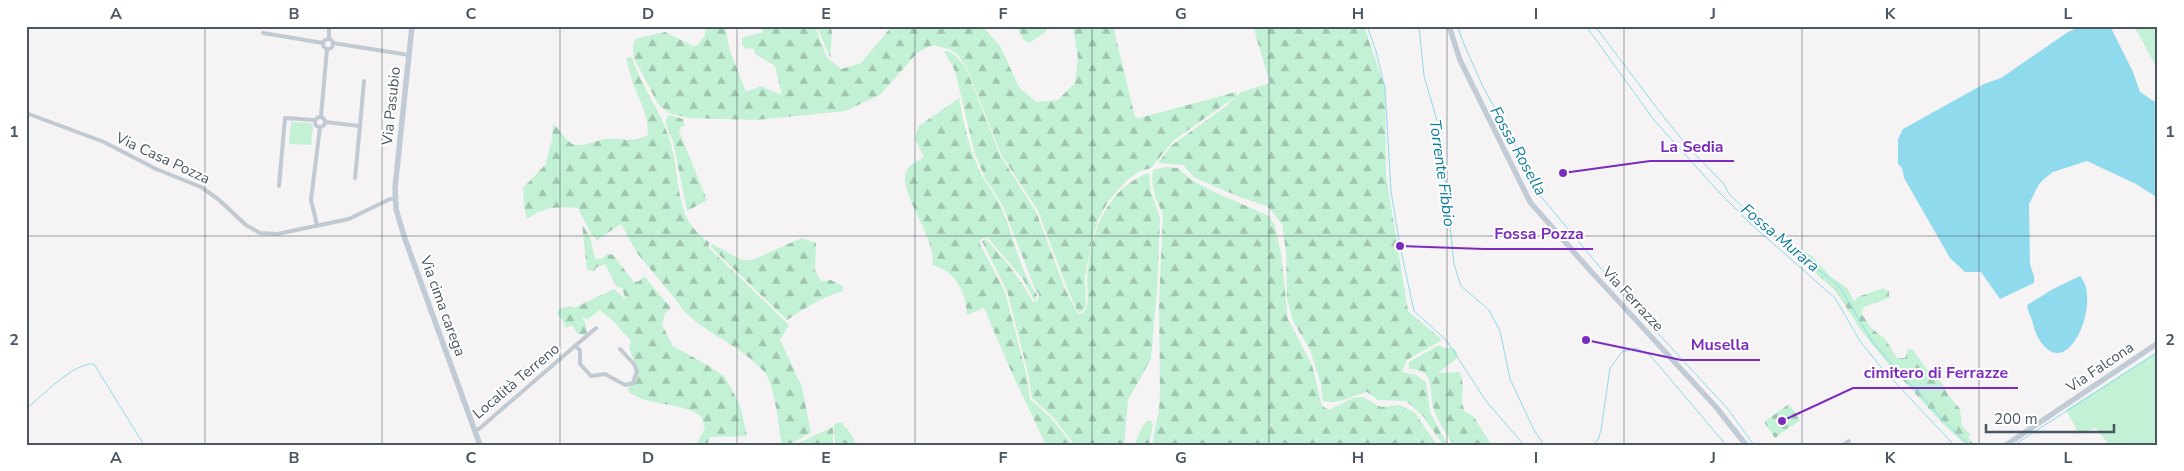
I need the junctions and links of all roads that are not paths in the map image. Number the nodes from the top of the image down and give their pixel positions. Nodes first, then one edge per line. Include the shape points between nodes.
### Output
1 (329, 26) edge
2 (412, 26) edge
3 (1449, 26) edge
4 (263, 33) dead end
5 (329, 38) junction
6 (323, 43) junction
7 (333, 43) junction
8 (327, 49) junction
9 (409, 55) junction
10 (364, 81) dead end
11 (26, 112) edge
12 (321, 116) junction
13 (315, 120) junction
14 (325, 122) junction
15 (360, 126) junction
16 (320, 127) junction
17 (355, 178) dead end
18 (279, 186) dead end
19 (395, 188) joint
20 (395, 199) junction
21 (317, 225) junction
22 (596, 328) dead end
23 (2158, 343) edge
24 (574, 348) junction
25 (620, 349) dead end
26 (475, 430) junction
27 (1849, 441) dead end
28 (480, 445) edge
29 (1746, 445) edge
30 (1843, 445) edge
31 (2006, 445) edge

1 - 5 street
2 - 9 street, Via Pasubio
3 - 29 street, Via Ferrazze via 1460,60 1530,202 1716,407
4 - 6 street
5 - 6 street
5 - 7 street
6 - 8 street
7 - 8 street
7 - 9 street
8 - 12 street
9 - 19 street, Via Pasubio
10 - 15 street
11 - 21 street, Via Casa Pozza via 104,142 156,169 201,187 260,233 277,234
12 - 13 street
12 - 14 street
13 - 16 street
13 - 18 street via 285,118
14 - 15 street
14 - 16 street
15 - 17 street
16 - 21 street via 311,200
19 - 20 street, Via cima carega
20 - 21 street, Via Casa Pozza via 349,219
20 - 26 street, Via cima carega via 405,239
22 - 24 street, Località Terreno
23 - 31 street, Via Falcona
24 - 25 street via 580,350 580,364 591,376 605,374 625,385 635,380 638,371
24 - 26 street, Località Terreno
26 - 28 street
27 - 30 street

